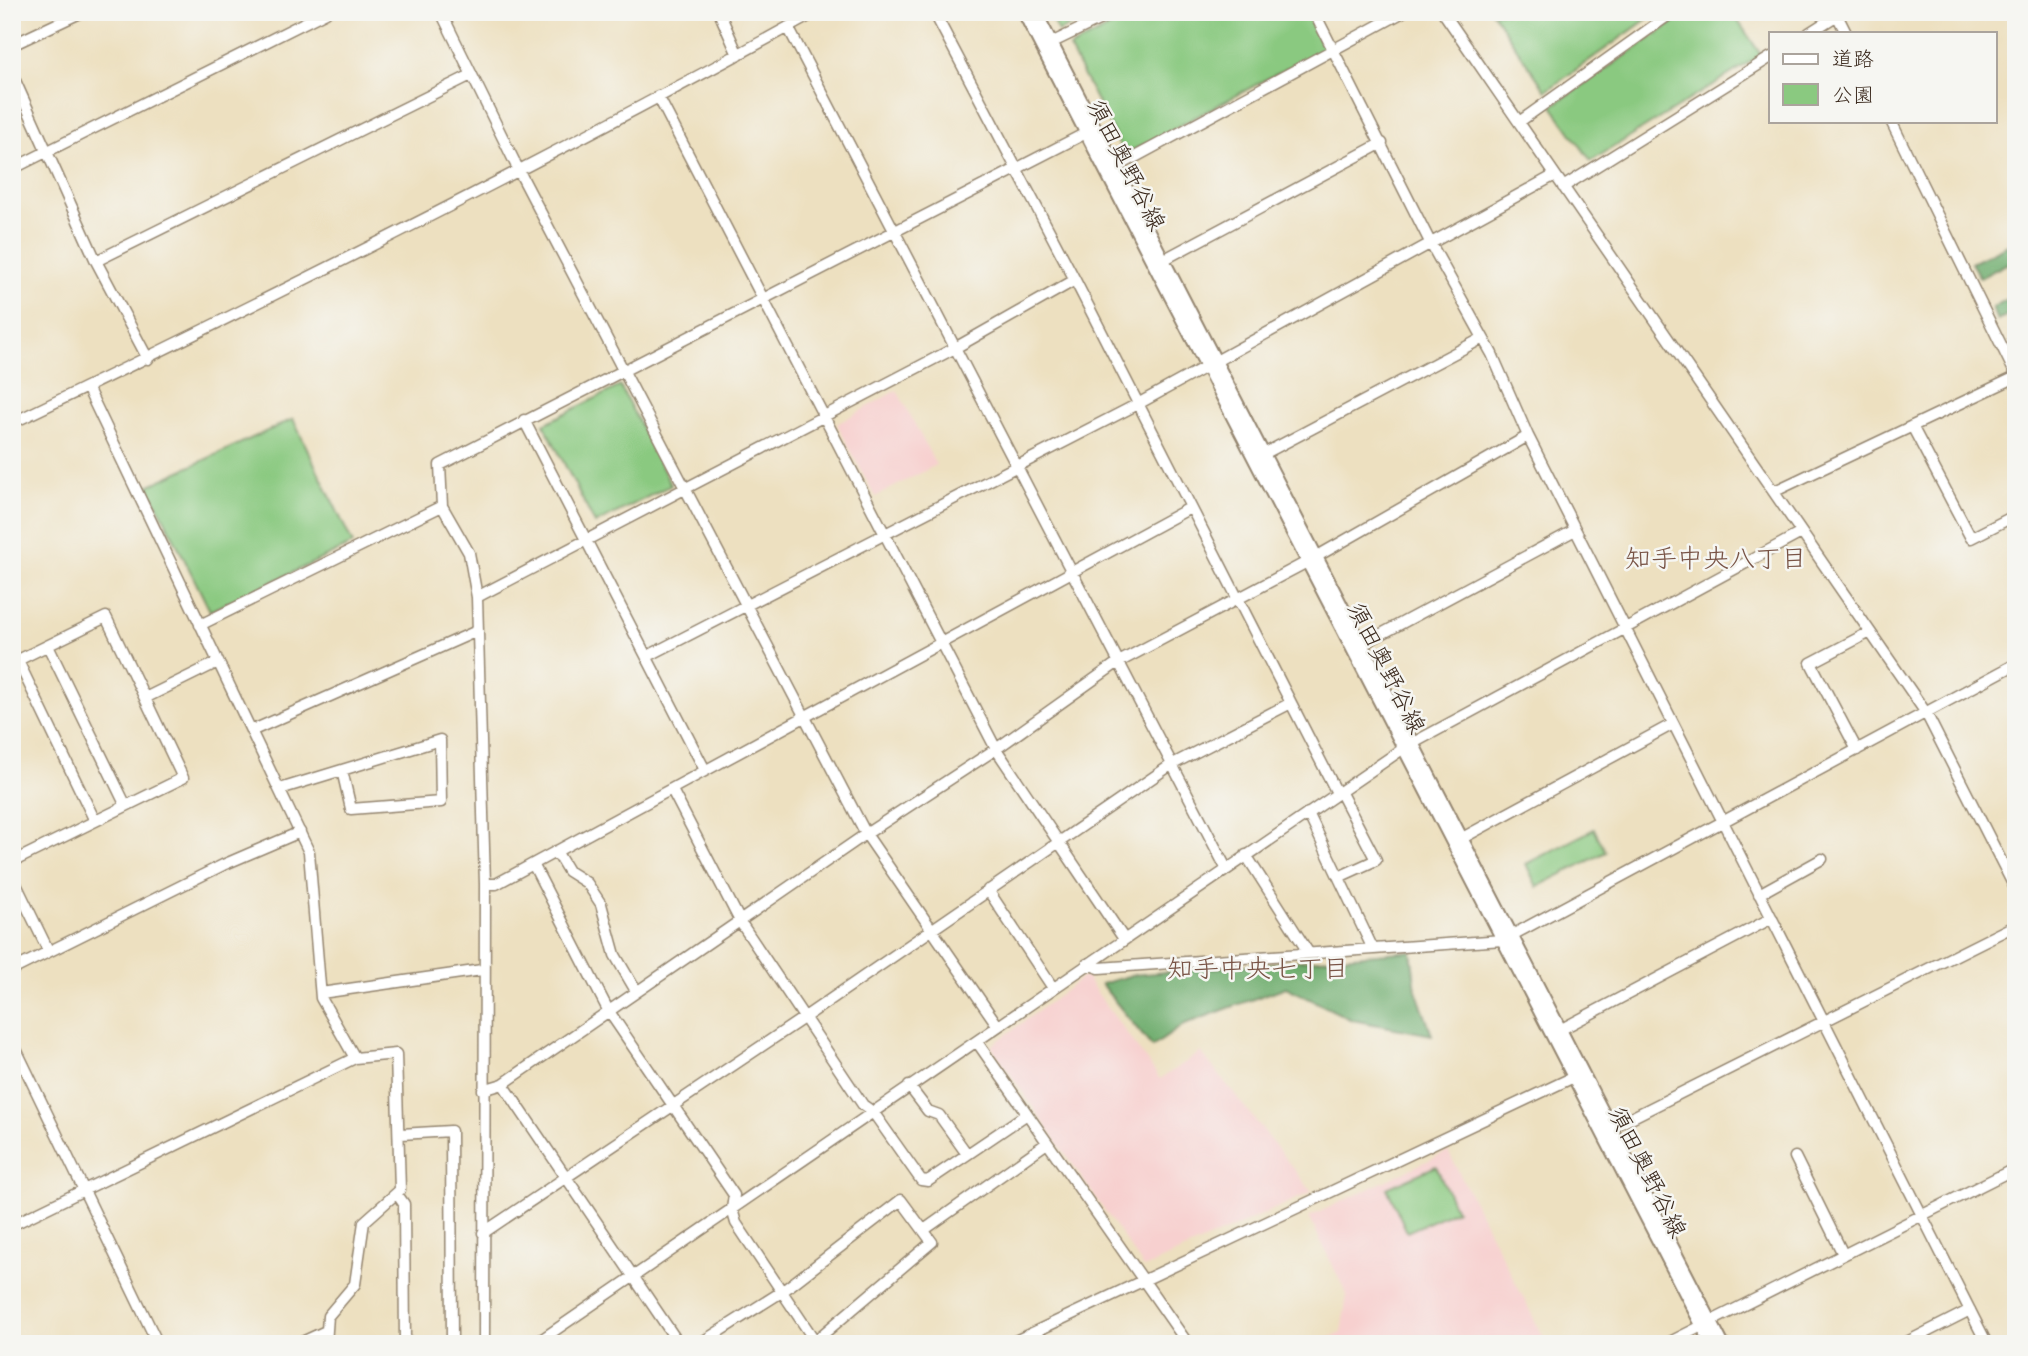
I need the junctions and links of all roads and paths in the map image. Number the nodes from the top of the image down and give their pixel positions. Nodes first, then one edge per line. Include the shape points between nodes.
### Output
1 (82, 12) edge
2 (326, 12) edge
3 (441, 12) edge
4 (719, 12) edge
5 (816, 12) edge
6 (934, 12) edge
7 (1024, 12) edge
8 (1035, 12) edge
9 (1115, 12) edge
10 (1314, 12) edge
11 (1403, 12) edge
12 (1443, 12) edge
13 (1672, 12) edge
14 (1840, 14) edge
15 (788, 27) junction
16 (1811, 32) edge
17 (1846, 32) edge
18 (1051, 43) junction
19 (12, 45) edge
20 (1334, 51) junction
21 (738, 55) junction
22 (1769, 58) edge
23 (12, 74) edge
24 (471, 75) junction
25 (658, 96) junction
26 (1518, 122) junction
27 (1891, 122) edge
28 (1086, 133) junction
29 (1381, 144) junction
30 (48, 152) junction
31 (12, 169) edge
32 (1016, 169) junction
33 (1110, 170) junction
34 (520, 173) junction
35 (1555, 175) junction
36 (1563, 187) junction
37 (895, 232) junction
38 (1432, 244) junction
39 (1163, 260) junction
40 (96, 261) junction
41 (1075, 279) junction
42 (763, 299) junction
43 (1483, 338) junction
44 (955, 348) junction
45 (148, 359) junction
46 (1211, 363) junction
47 (624, 371) junction
48 (2016, 376) edge
49 (87, 387) junction
50 (1136, 405) junction
51 (823, 417) junction
52 (524, 421) junction
53 (12, 423) edge
54 (1912, 426) junction
55 (1528, 436) junction
56 (1259, 457) junction
57 (1016, 467) junction
58 (686, 488) junction
59 (1775, 491) junction
60 (442, 506) junction
61 (1190, 508) junction
62 (2016, 515) edge
63 (1575, 530) junction
64 (1801, 533) junction
65 (884, 535) junction
66 (586, 538) junction
67 (1311, 558) junction
68 (1070, 574) junction
69 (477, 597) junction
70 (1237, 600) junction
71 (746, 606) junction
72 (200, 625) junction
73 (1625, 629) junction
74 (477, 631) junction
75 (1870, 632) junction
76 (941, 644) junction
77 (1361, 645) junction
78 (48, 646) junction
79 (648, 656) junction
80 (15, 662) edge
81 (218, 662) junction
82 (1117, 663) junction
83 (2016, 664) edge
84 (145, 698) junction
85 (1289, 704) junction
86 (1926, 713) junction
87 (803, 717) junction
88 (1674, 724) junction
89 (251, 731) junction
90 (1408, 746) junction
91 (996, 749) junction
92 (1857, 750) junction
93 (1171, 765) junction
94 (342, 770) junction
95 (705, 770) junction
96 (280, 789) junction
97 (672, 790) junction
98 (1339, 792) junction
99 (125, 806) junction
100 (1308, 813) junction
101 (94, 821) junction
102 (1723, 822) junction
103 (300, 832) junction
104 (866, 834) junction
105 (1058, 841) junction
106 (1457, 841) junction
107 (556, 851) junction
108 (1246, 855) junction
109 (1822, 859) dead end
110 (12, 862) edge
111 (533, 864) junction
112 (1226, 869) junction
113 (12, 876) edge
114 (1341, 876) junction
115 (485, 884) junction
116 (988, 890) junction
117 (2016, 890) edge
118 (1759, 894) junction
119 (1772, 918) junction
120 (741, 923) junction
121 (2016, 925) edge
122 (931, 928) junction
123 (1507, 938) junction
124 (1124, 939) junction
125 (1372, 947) junction
126 (48, 950) junction
127 (1308, 952) junction
128 (1087, 964) junction
129 (12, 970) edge
130 (482, 970) junction
131 (1054, 988) junction
132 (636, 991) junction
133 (321, 993) junction
134 (607, 1010) junction
135 (805, 1017) junction
136 (1824, 1021) junction
137 (998, 1026) junction
138 (1556, 1032) junction
139 (12, 1041) edge
140 (976, 1042) junction
141 (355, 1058) junction
142 (1578, 1075) junction
143 (503, 1084) junction
144 (909, 1086) junction
145 (482, 1090) junction
146 (673, 1105) junction
147 (873, 1112) junction
148 (1027, 1114) junction
149 (1607, 1130) junction
150 (401, 1134) junction
151 (1047, 1143) junction
152 (967, 1154) junction
153 (1795, 1157) dead end
154 (2016, 1168) edge
155 (568, 1177) junction
156 (84, 1190) junction
157 (397, 1194) junction
158 (732, 1209) junction
159 (1922, 1216) junction
160 (12, 1225) edge
161 (924, 1230) junction
162 (483, 1233) junction
163 (1843, 1254) junction
164 (634, 1276) junction
165 (1143, 1281) junction
166 (783, 1291) junction
167 (1970, 1310) junction
168 (1706, 1324) junction
169 (326, 1331) junction
170 (816, 1343) edge
171 (158, 1344) edge
172 (298, 1344) edge
173 (326, 1344) edge
174 (405, 1344) edge
175 (452, 1344) edge
176 (484, 1344) edge
177 (536, 1344) edge
178 (680, 1344) edge
179 (699, 1344) edge
180 (1009, 1344) edge
181 (1188, 1344) edge
182 (1666, 1344) edge
183 (1712, 1344) edge
184 (1722, 1344) edge
185 (1903, 1344) edge
186 (1986, 1344) edge

1 - 19 street
2 - 30 street
3 - 24 street
4 - 21 street
5 - 15 street
6 - 32 street
7 - 28 main road, 須田奥野谷線
8 - 18 main road, 須田奥野谷線
9 - 18 street
10 - 20 street
11 - 20 street
12 - 26 street
13 - 26 street
14 - 16 street
14 - 17 street
15 - 21 street
15 - 37 street
18 - 33 main road, 須田奥野谷線
20 - 29 street
20 - 33 street
21 - 25 street
22 - 36 street
23 - 30 street
24 - 34 street
24 - 40 street
25 - 34 street
25 - 42 street
26 - 35 street
27 - 48 street
28 - 32 street
28 - 33 main road, 須田奥野谷線
29 - 38 street
29 - 39 street
30 - 31 street
30 - 40 street
32 - 37 street
32 - 41 street
33 - 39 main road, 須田奥野谷線
33 - 46 main road, 須田奥野谷線
34 - 45 street
34 - 47 street
35 - 36 street
35 - 38 street
36 - 59 street
37 - 42 street
37 - 44 street
38 - 43 street
38 - 46 street
39 - 46 main road, 須田奥野谷線
40 - 45 street
41 - 44 street
41 - 50 street
42 - 47 street
42 - 51 street
43 - 55 street
43 - 56 street
44 - 51 street
44 - 57 street
45 - 49 street
46 - 50 street
46 - 56 main road, 須田奥野谷線
47 - 52 street
47 - 58 street
48 - 54 street
49 - 53 street
49 - 72 street
50 - 57 street
50 - 61 street
51 - 58 street
51 - 65 street
52 - 60 street via 440,465
52 - 66 street
54 - 59 street
54 - 62 street via 1971,538
55 - 63 street
55 - 67 street
56 - 67 main road, 須田奥野谷線
57 - 65 street
57 - 68 street
58 - 66 street
58 - 71 street
59 - 64 street
60 - 69 street via 470,553
60 - 72 street
61 - 68 street
61 - 70 street
63 - 73 street
63 - 77 street
64 - 73 street
64 - 75 street
65 - 71 street
65 - 76 street
66 - 69 street
66 - 79 street
67 - 70 street
67 - 77 main road, 須田奥野谷線
67 - 90 main road, 須田奥野谷線
68 - 76 street
68 - 82 street
69 - 74 street
70 - 82 street
70 - 85 street
71 - 79 street
71 - 87 street
72 - 81 street
73 - 88 street
73 - 90 street
74 - 89 street
74 - 115 street
75 - 86 street
75 - 92 street via 1811,663
76 - 87 street
76 - 91 street
77 - 90 main road, 須田奥野谷線
78 - 80 street
78 - 84 street via 106,617
78 - 99 street
79 - 95 street
80 - 101 street
81 - 84 street
81 - 89 street
82 - 91 street
82 - 93 street
83 - 86 street
84 - 99 street via 183,778
85 - 93 street
85 - 98 street
86 - 92 street
86 - 117 street
87 - 95 street
87 - 104 street
88 - 102 street
88 - 106 street
89 - 96 street
90 - 98 street
90 - 106 main road, 須田奥野谷線
91 - 104 street
91 - 105 street
92 - 102 street
93 - 105 street
93 - 112 street
94 - 94 street via 440,740 441,802 351,809
94 - 96 street
95 - 97 street
96 - 103 street
97 - 107 street
97 - 120 street
98 - 100 street
98 - 114 street via 1376,860
99 - 101 street
100 - 108 street
100 - 114 street
101 - 110 street
102 - 118 street
102 - 123 street
103 - 126 street via 223,864
103 - 133 street via 309,852
104 - 120 street
104 - 122 street
105 - 116 street
105 - 124 street
106 - 123 main road, 須田奥野谷線
107 - 111 street
107 - 132 street via 568,871 587,883 601,904 615,955
108 - 112 street
108 - 127 street
109 - 118 street
111 - 115 street via 496,884
111 - 134 street
112 - 124 street
113 - 126 street
114 - 125 street
115 - 130 street
116 - 122 street
116 - 131 street
118 - 119 street
119 - 136 street
119 - 138 street
120 - 132 street
120 - 135 street
121 - 136 street
122 - 135 street
122 - 137 street
123 - 125 street
123 - 138 main road, 須田奥野谷線
124 - 128 street
125 - 127 street
126 - 129 street
127 - 128 street via 1099,968
128 - 131 street
130 - 133 street
130 - 145 street
131 - 137 street
132 - 134 street
133 - 141 street
134 - 143 street
134 - 146 street
135 - 146 street
135 - 147 street via 863,1105
136 - 149 street
136 - 159 street
137 - 140 street
138 - 142 main road, 須田奥野谷線
139 - 156 street
140 - 144 street
140 - 148 street
141 - 150 street via 396,1054
141 - 156 street
142 - 149 main road, 須田奥野谷線
142 - 165 street
143 - 145 street
143 - 155 street
144 - 147 street
144 - 152 street via 928,1111 939,1115
145 - 162 street
146 - 155 street
146 - 158 street via 734,1195
147 - 152 street via 921,1180 928,1181
147 - 158 street
148 - 151 street
148 - 152 street
149 - 168 main road, 須田奥野谷線
150 - 157 street
150 - 175 street via 451,1131
151 - 161 street
151 - 165 street
153 - 163 street
154 - 159 street
155 - 162 street
155 - 164 street
156 - 160 street
156 - 171 street
157 - 169 street via 365,1222 355,1284 328,1316
157 - 174 street via 404,1204
158 - 164 street
158 - 166 street via 736,1223
159 - 163 street
159 - 167 street
161 - 166 street via 901,1200
161 - 170 street via 932,1242
162 - 176 street
163 - 168 street
164 - 177 street
164 - 178 street
165 - 180 street
165 - 181 street
166 - 170 street
166 - 179 street
167 - 185 street
167 - 186 street
168 - 182 street
168 - 183 main road, 須田奥野谷線
168 - 184 main road, 須田奥野谷線
169 - 172 street
169 - 173 street

